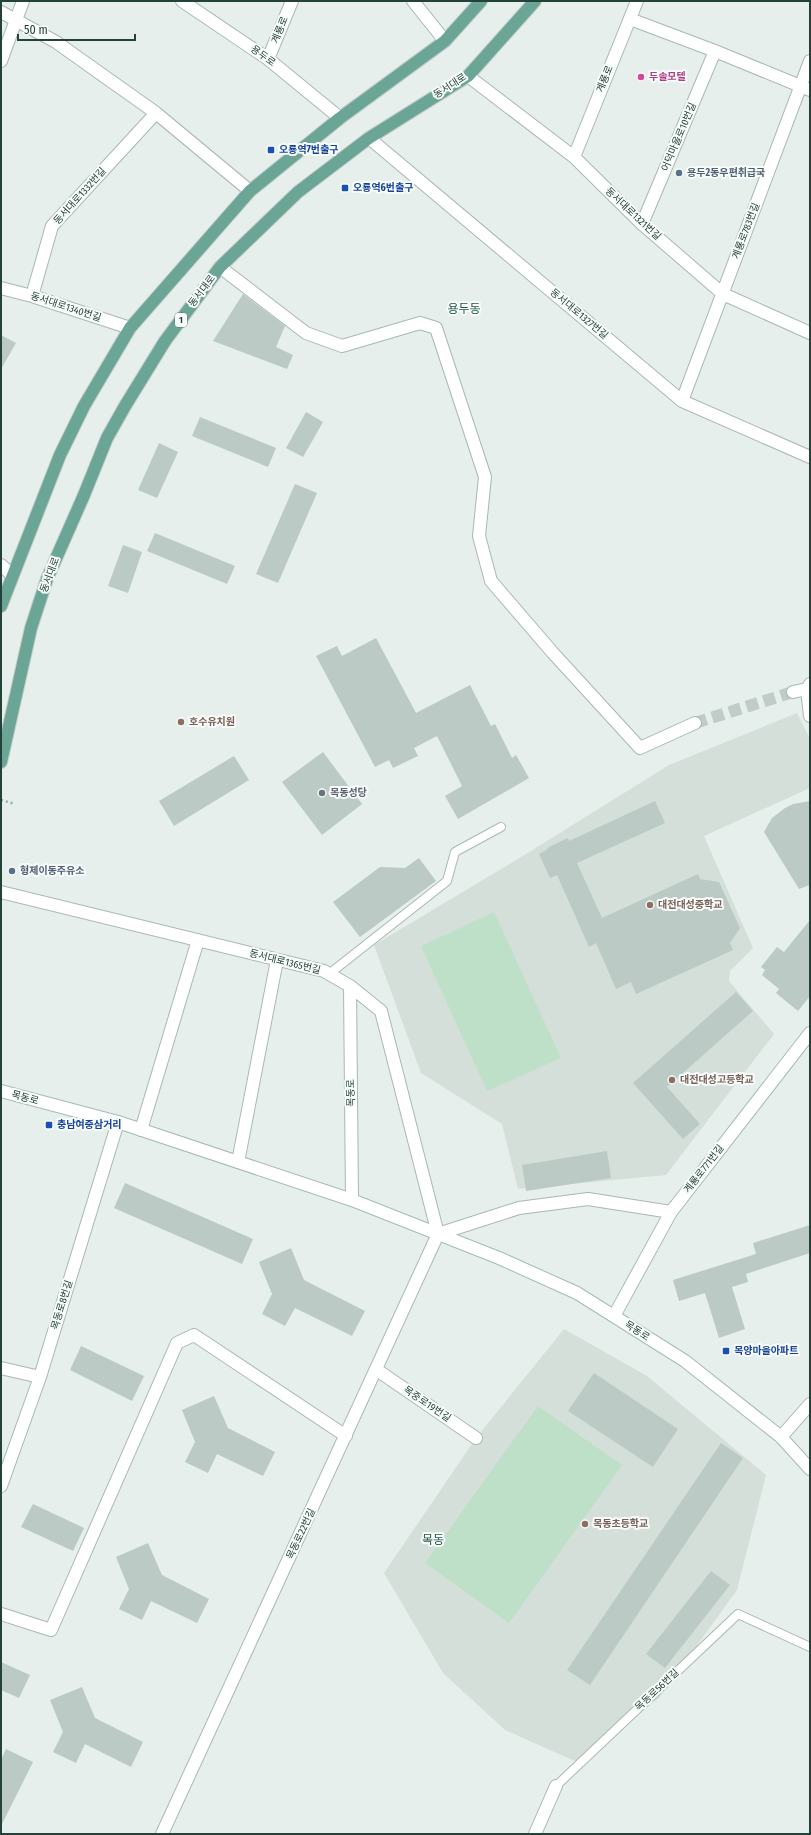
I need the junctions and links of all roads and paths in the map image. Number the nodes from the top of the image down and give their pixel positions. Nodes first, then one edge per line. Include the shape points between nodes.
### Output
1 (23, 1) edge
2 (182, 1) edge
3 (292, 1) edge
4 (413, 1) edge
5 (481, 1) edge
6 (535, 1) edge
7 (637, 1) edge
8 (1, 12) edge
9 (16, 19) junction
10 (630, 19) junction
11 (445, 41) junction
12 (715, 51) junction
13 (268, 59) junction
14 (1, 61) edge
15 (810, 62) edge
16 (468, 76) junction
17 (805, 88) edge
18 (156, 113) junction
19 (340, 118) junction
20 (369, 138) junction
21 (574, 157) junction
22 (250, 191) junction
23 (642, 224) junction
24 (220, 267) junction
25 (1, 288) edge
26 (723, 294) junction
27 (32, 296) junction
28 (130, 328) junction
29 (810, 333) edge
30 (682, 401) junction
31 (810, 457) edge
32 (1, 565) edge
33 (12, 575) junction
34 (1, 606) edge
35 (809, 687) edge
36 (793, 692) tunnel mouth
37 (810, 716) edge
38 (695, 723) tunnel mouth
39 (1, 762) edge
40 (1, 800) edge
41 (15, 804) dead end
42 (501, 827) dead end
43 (1, 892) edge
44 (198, 940) junction
45 (277, 960) junction
46 (329, 974) junction
47 (350, 986) junction
48 (810, 1033) edge
49 (1, 1091) edge
50 (118, 1122) junction
51 (141, 1130) junction
52 (238, 1162) junction
53 (352, 1200) junction
54 (671, 1212) junction
55 (438, 1234) junction
56 (614, 1316) junction
57 (1, 1368) edge
58 (377, 1370) junction
59 (40, 1377) junction
60 (810, 1404) edge
61 (346, 1436) junction
62 (781, 1437) junction
63 (476, 1438) dead end
64 (810, 1469) edge
65 (1, 1486) edge
66 (1, 1614) edge
67 (810, 1648) edge
68 (556, 1786) joint
69 (162, 1834) edge
70 (535, 1834) edge

1 - 9 street
2 - 13 street, 용두로
3 - 13 street, 계룡로
4 - 11 street
5 - 11 main road
6 - 16 main road, 동서대로 / 1
7 - 10 street, 계룡로
8 - 9 street
9 - 14 street
9 - 18 street via 56,42
10 - 12 street
10 - 21 street, 계룡로
11 - 19 main road
12 - 17 street
12 - 23 street, 어덕마을로10번길
13 - 19 street, 용두로
15 - 17 street, 계룡로783번길
16 - 20 main road, 동서대로 / 1
16 - 21 street, 동서대로1321번길
17 - 26 street, 계룡로783번길
18 - 22 street
18 - 27 street, 동서대로1332번길 via 52,226
19 - 22 main road
20 - 24 main road, 동서대로 / 1 via 298,192
20 - 30 street, 동서대로1327번길
21 - 23 street, 동서대로1321번길
22 - 28 main road
23 - 26 street, 동서대로1321번길
24 - 38 street via 306,333 342,346 420,323 436,328 485,477 479,536 491,581 552,654 640,748
24 - 39 main road, 동서대로 / 1 via 165,341 108,438 47,579 31,628
25 - 27 street, 동서대로1340번길
26 - 29 street, 동서대로1321번길
26 - 30 street, 계룡로783번길
27 - 28 street, 동서대로1340번길
28 - 33 main road via 84,406 60,455
30 - 31 street, 동서대로1327번길
32 - 33 street
33 - 34 main road
35 - 36 street
35 - 37 street
40 - 41 path
42 - 46 lane via 455,852 447,881
43 - 44 street, 동서대로1365번길
44 - 45 street, 동서대로1365번길
44 - 51 street
45 - 46 street, 동서대로1365번길
45 - 52 street
46 - 47 street, 동서대로1365번길
47 - 53 street, 목동로
47 - 55 street, 동서대로1365번길 via 381,1011
48 - 54 street, 계룡로771번길
49 - 50 street, 목동로
50 - 51 street, 목동로
50 - 59 street, 목동로8번길
51 - 52 street, 목동로
52 - 53 street, 목동로
53 - 55 street, 목동로
54 - 55 street via 588,1199 520,1208
54 - 56 street, 계룡로771번길
55 - 56 street, 목동로 via 577,1293
55 - 58 street, 목동로22번길
56 - 62 street, 목동로 via 685,1361
57 - 59 street
58 - 61 street, 목동로22번길
58 - 63 street, 목중로19번길
59 - 65 street, 목동로8번길
60 - 62 street
61 - 66 street via 194,1335 177,1343 51,1630
61 - 69 street, 목동로22번길
62 - 64 street, 목동로
67 - 68 lane, 목동로56번길 via 738,1614
68 - 70 street, 목동로56번길

